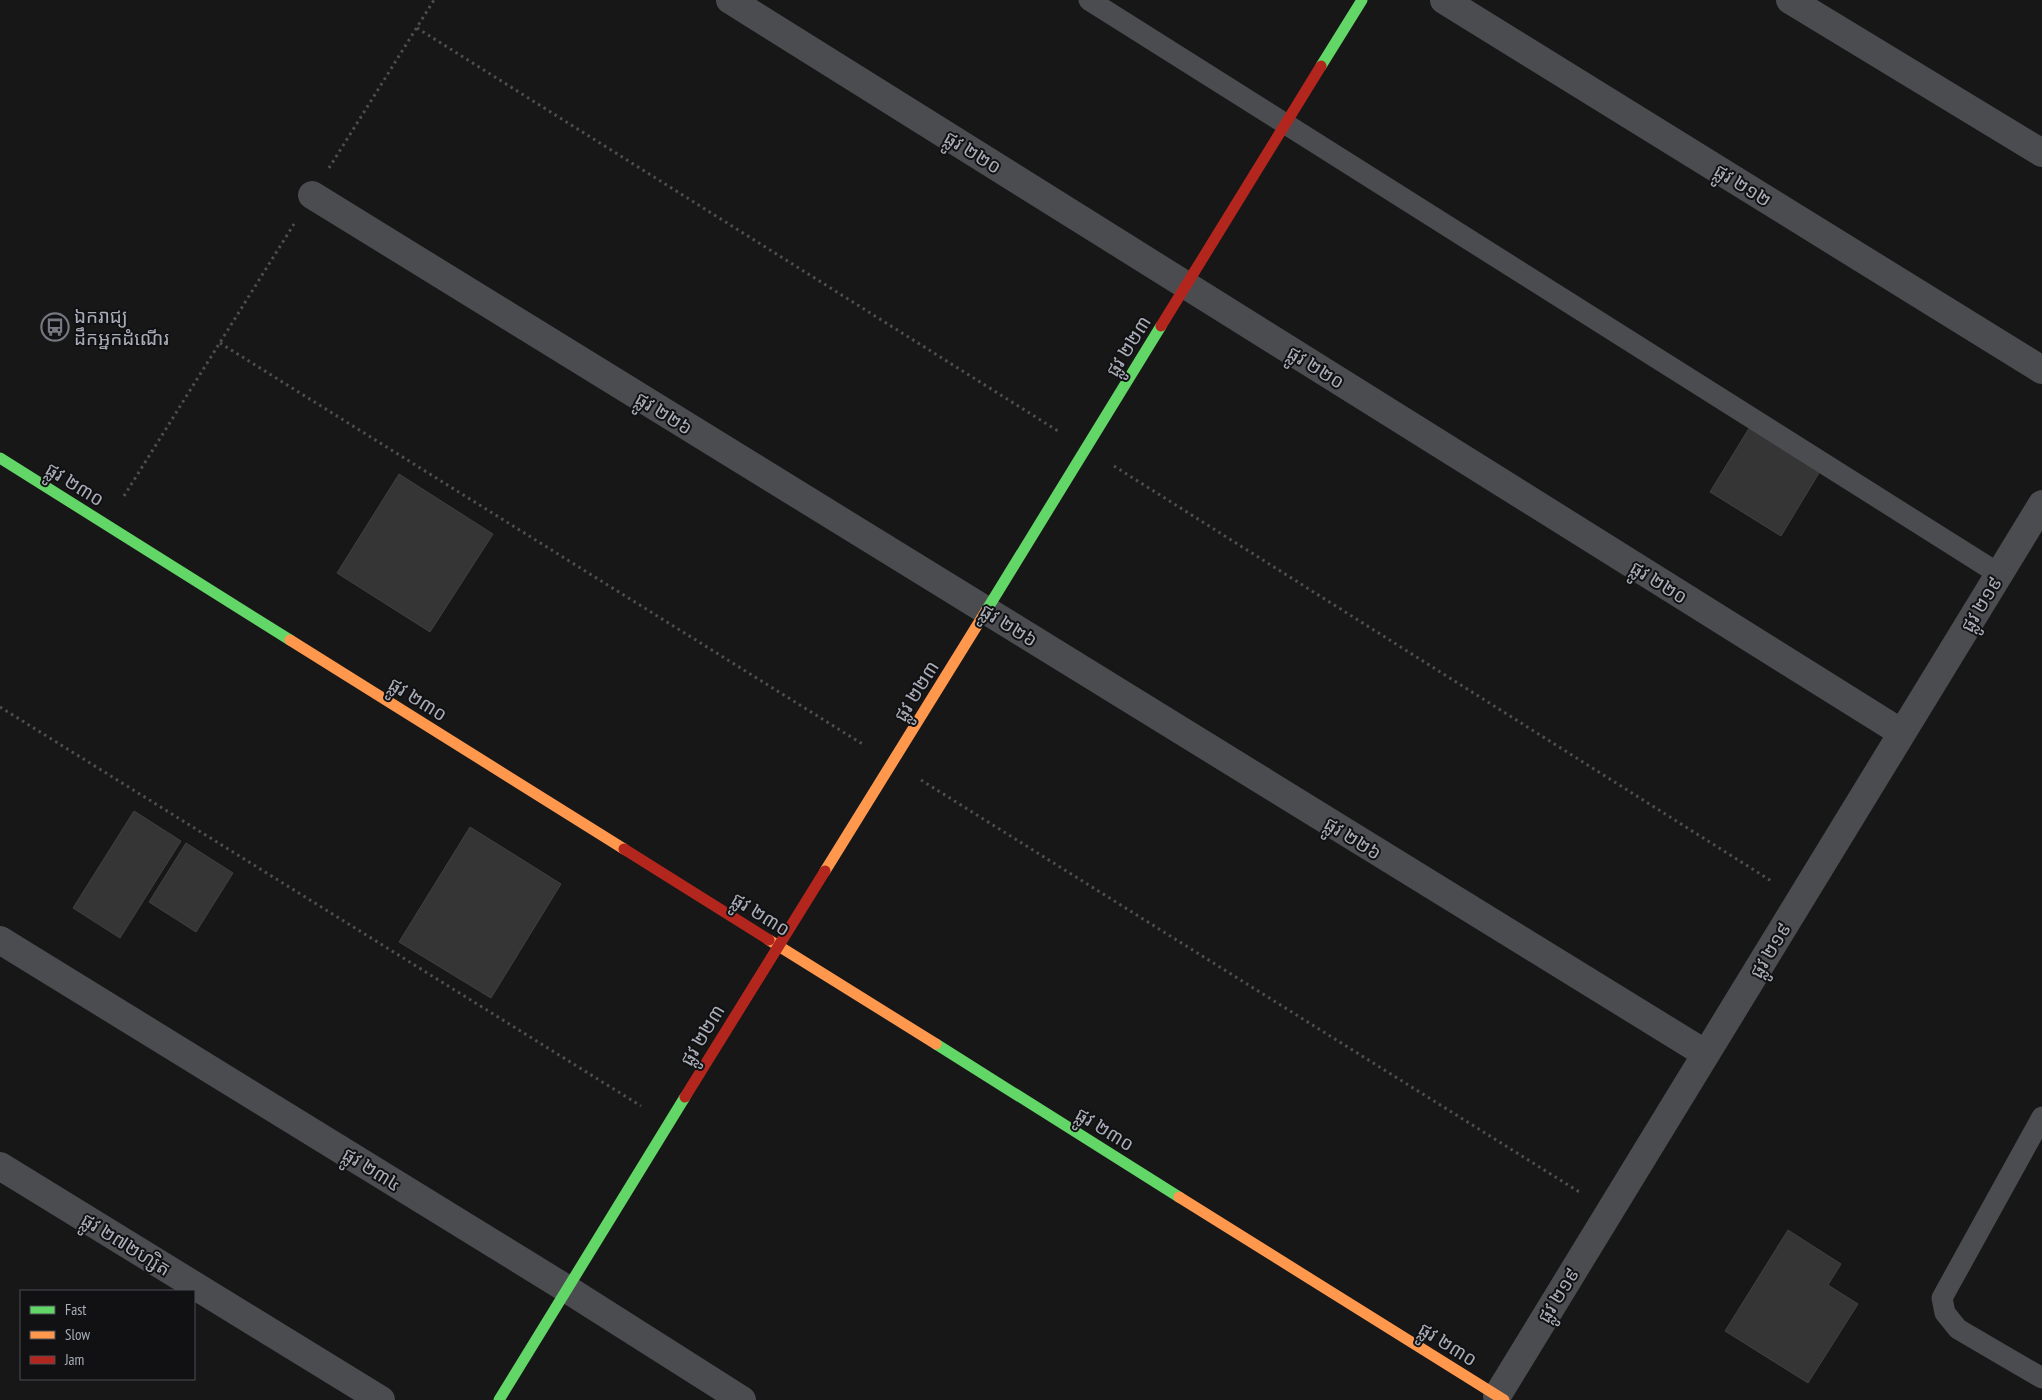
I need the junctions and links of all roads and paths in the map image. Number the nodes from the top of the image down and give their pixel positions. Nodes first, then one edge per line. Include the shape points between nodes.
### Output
1 (434, 0) edge
2 (730, 0) edge
3 (1089, 0) edge
4 (1362, 0) edge
5 (1444, 0) edge
6 (1790, 0) edge
7 (1286, 124) junction
8 (2042, 153) edge
9 (312, 195) junction
10 (1186, 285) junction
11 (2042, 370) edge
12 (0, 458) edge
13 (2042, 504) edge
14 (107, 524) junction
15 (1999, 574) junction
16 (986, 611) junction
17 (0, 707) edge
18 (1902, 733) junction
19 (0, 940) edge
20 (778, 945) junction
21 (1706, 1054) junction
22 (2042, 1117) edge
23 (669, 1124) junction
24 (0, 1166) edge
25 (567, 1289) junction
26 (2042, 1378) edge
27 (1500, 1398) edge
28 (380, 1400) edge
29 (499, 1400) edge
30 (742, 1400) edge

1 - 9 path
2 - 10 street, ផ្លូវ ២២០
3 - 7 lane
4 - 7 street, ផ្លូវ ២២៣
5 - 11 street, ផ្លូវ ២១២
6 - 8 street
7 - 10 street, ផ្លូវ ២២៣
7 - 15 lane
9 - 14 path
9 - 16 street, ផ្លូវ ២២៦
10 - 16 street, ផ្លូវ ២២៣
10 - 18 street, ផ្លូវ ២២០
12 - 14 street, ផ្លូវ ២៣០
13 - 15 street, ផ្លូវ ២១៩
14 - 20 street, ផ្លូវ ២៣០
15 - 18 street, ផ្លូវ ២១៩
16 - 20 street, ផ្លូវ ២២៣
16 - 21 street, ផ្លូវ ២២៦
17 - 23 path
18 - 21 street, ផ្លូវ ២១៩
19 - 25 street, ផ្លូវ ២៣៤
20 - 23 street, ផ្លូវ ២២៣
20 - 27 street, ផ្លូវ ២៣០
21 - 27 street, ផ្លូវ ២១៩
22 - 26 lane via 1942,1298 1945,1313 1958,1329
23 - 25 street, ផ្លូវ ២២៣
24 - 28 street, ផ្លូវ ២៧២ហ្សិត
25 - 29 street, ផ្លូវ ២២៣
25 - 30 street, ផ្លូវ ២៣៤

